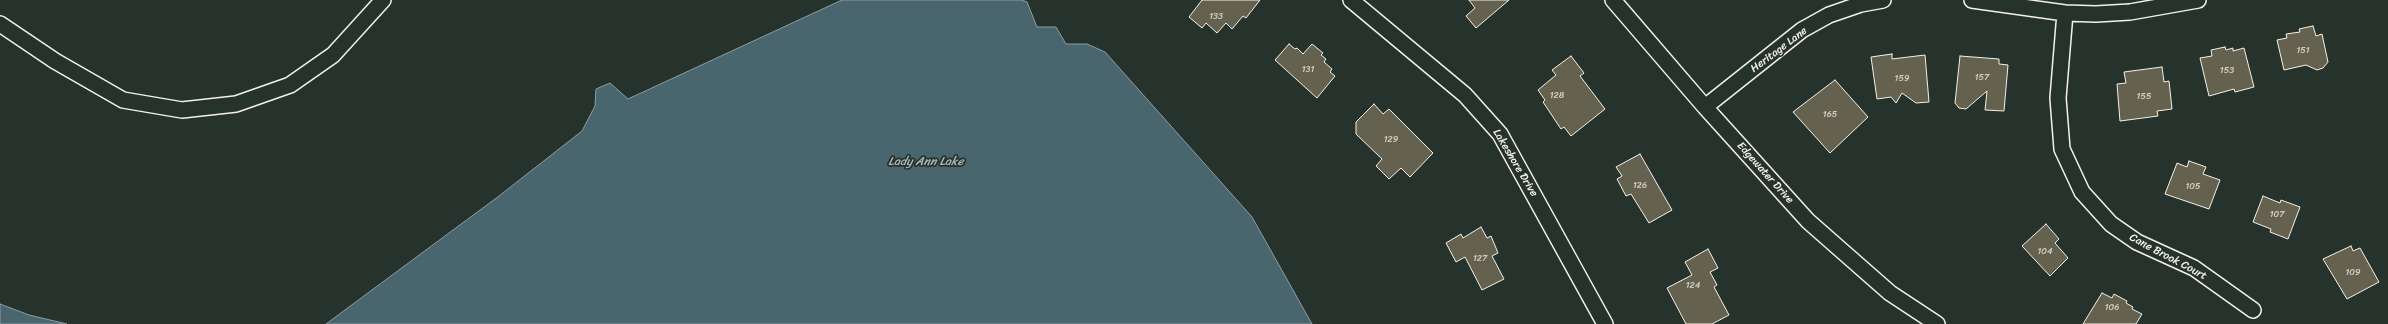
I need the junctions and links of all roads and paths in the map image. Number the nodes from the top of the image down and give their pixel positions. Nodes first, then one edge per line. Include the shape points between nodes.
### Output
1 (382, 0) edge
2 (1351, 0) edge
3 (1613, 0) edge
4 (1883, 0) edge
5 (1972, 0) edge
6 (2198, 0) edge
7 (2065, 13) junction
8 (0, 24) edge
9 (1705, 107) junction
10 (2253, 310) dead end
11 (1605, 324) edge
12 (1937, 324) edge

1 - 8 street via 333,55 290,85 236,104 182,110 123,100 55,61
2 - 11 street, Lakeshore Drive via 1465,95 1500,134
3 - 9 street, Edgewater Drive
4 - 9 street, Heritage Lane via 1861,4 1829,15 1802,30
5 - 7 street
6 - 7 street via 2130,12
7 - 10 street, Cane Brook Court via 2058,98 2062,149 2082,192 2111,224 2137,242 2194,268
9 - 12 street, Edgewater Drive via 1808,221 1890,293

